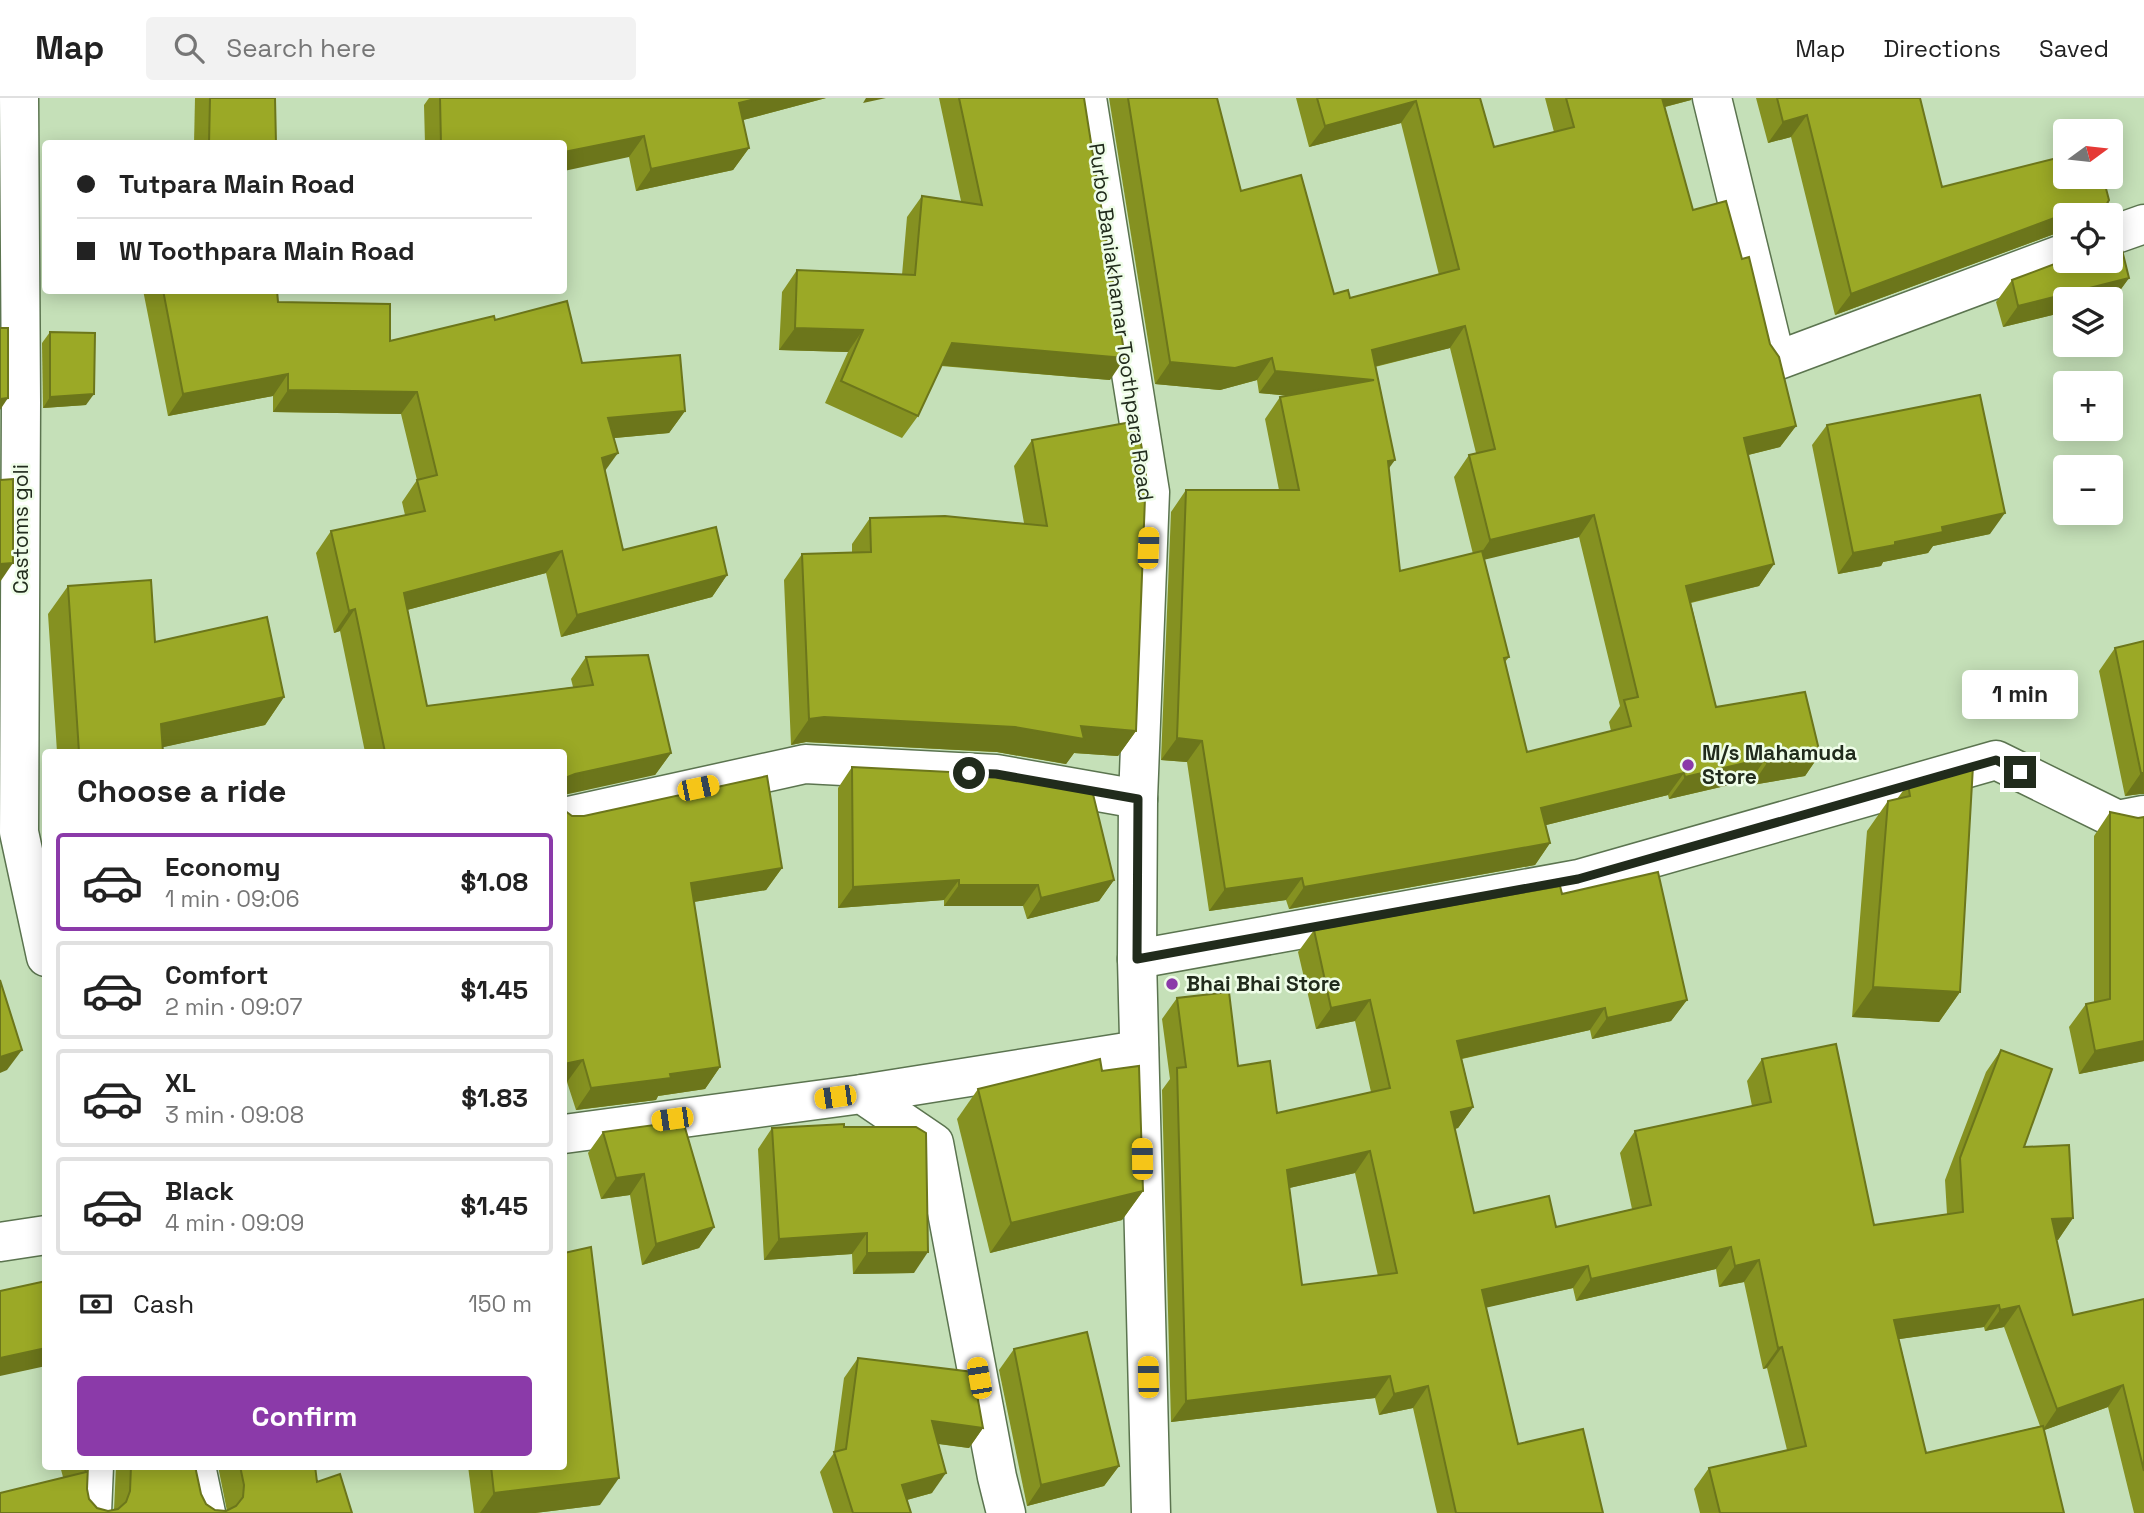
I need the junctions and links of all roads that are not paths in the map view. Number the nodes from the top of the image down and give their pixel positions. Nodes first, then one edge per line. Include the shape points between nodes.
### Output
1 (19, 98) edge
2 (1087, 98) edge
3 (1712, 98) edge
4 (2144, 224) edge
5 (2123, 231) edge
6 (2053, 257) edge
7 (1138, 799) junction
8 (2144, 815) edge
9 (567, 816) edge
10 (22, 834) edge
11 (42, 936) edge
12 (1137, 959) junction
13 (1139, 1050) junction
14 (862, 1094) junction
15 (567, 1134) edge
16 (42, 1237) edge
17 (0, 1242) edge
18 (94, 1470) edge
19 (197, 1470) edge
20 (92, 1513) edge
21 (206, 1513) edge
22 (1006, 1513) edge
23 (1151, 1513) edge

1 - 10 street, Castoms goli
2 - 7 street, Purbo Baniakhamar Toothpara Road via 1150,492
3 - 6 street via 1776,361
4 - 5 street
7 - 9 street via 996,774 805,764
7 - 12 street, Purbo Baniakhamar Toothpara Road
8 - 12 street via 2118,820 1996,760 1578,879
10 - 11 street, Castoms goli
12 - 13 street, Purbo Baniakhamar Toothpara Road
13 - 14 street
13 - 23 street, Purbo Baniakhamar Toothpara Road
14 - 15 street
14 - 22 street via 934,1143
16 - 17 street
18 - 20 street
19 - 21 street

